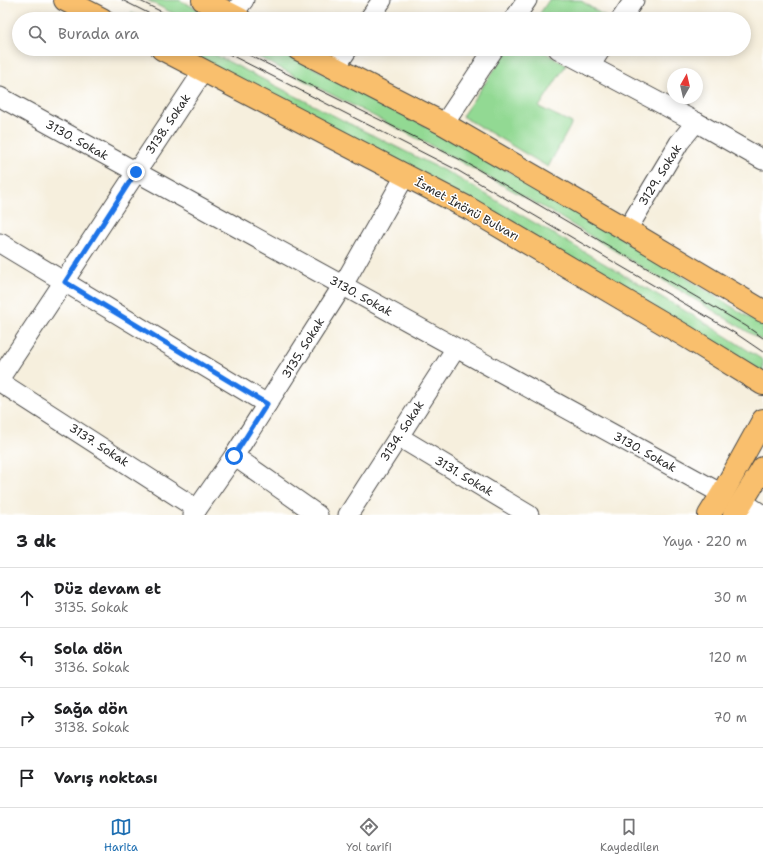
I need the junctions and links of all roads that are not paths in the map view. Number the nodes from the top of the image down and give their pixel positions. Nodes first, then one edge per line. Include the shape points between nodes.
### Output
1 (65, 0) edge
2 (202, 0) edge
3 (382, 0) edge
4 (527, 0) edge
5 (634, 0) edge
6 (239, 11) edge
7 (88, 12) edge
8 (374, 12) edge
9 (519, 12) edge
10 (626, 12) edge
11 (176, 56) edge
12 (312, 56) edge
13 (343, 56) edge
14 (489, 56) edge
15 (571, 56) edge
16 (596, 56) edge
17 (590, 66) junction
18 (335, 68) junction
19 (204, 70) junction
20 (0, 98) edge
21 (696, 122) junction
22 (444, 124) junction
23 (763, 160) edge
24 (136, 172) junction
25 (405, 176) junction
26 (627, 230) junction
27 (0, 243) edge
28 (65, 282) junction
29 (342, 285) junction
30 (763, 311) edge
31 (456, 348) junction
32 (0, 378) edge
33 (0, 382) edge
34 (763, 384) edge
35 (267, 404) junction
36 (763, 420) edge
37 (399, 437) junction
38 (234, 456) junction
39 (763, 468) edge
40 (722, 494) junction
41 (739, 508) edge
42 (196, 512) edge
43 (318, 515) edge
44 (348, 515) edge
45 (529, 515) edge
46 (709, 515) edge
47 (763, 515) edge

1 - 7 main road
2 - 6 main road
3 - 8 street
4 - 9 street
5 - 10 street
11 - 19 main road, İsmet İnönü Bulvarı
12 - 18 main road
13 - 18 street
14 - 22 street
15 - 17 street
16 - 17 street
17 - 21 street
18 - 22 main road
19 - 24 street, 3138. Sokak
19 - 25 main road, İsmet İnönü Bulvarı
20 - 24 street, 3130. Sokak
21 - 23 street
21 - 26 street, 3129. Sokak via 679,143
22 - 26 main road
24 - 28 street, 3138. Sokak
24 - 29 street, 3130. Sokak
25 - 29 street, 3135. Sokak
25 - 34 main road, İsmet İnönü Bulvarı via 470,209
26 - 30 main road
27 - 28 street
28 - 32 street, 3138. Sokak
28 - 35 street
29 - 31 street, 3130. Sokak
29 - 35 street, 3135. Sokak
31 - 37 street, 3134. Sokak
31 - 40 street, 3130. Sokak
33 - 42 street, 3137. Sokak
35 - 38 street, 3135. Sokak
36 - 40 main road
37 - 44 street, 3134. Sokak
37 - 45 street, 3131. Sokak
38 - 42 street, 3135. Sokak
38 - 43 street
39 - 41 main road
40 - 41 main road
40 - 46 main road
41 - 47 street

